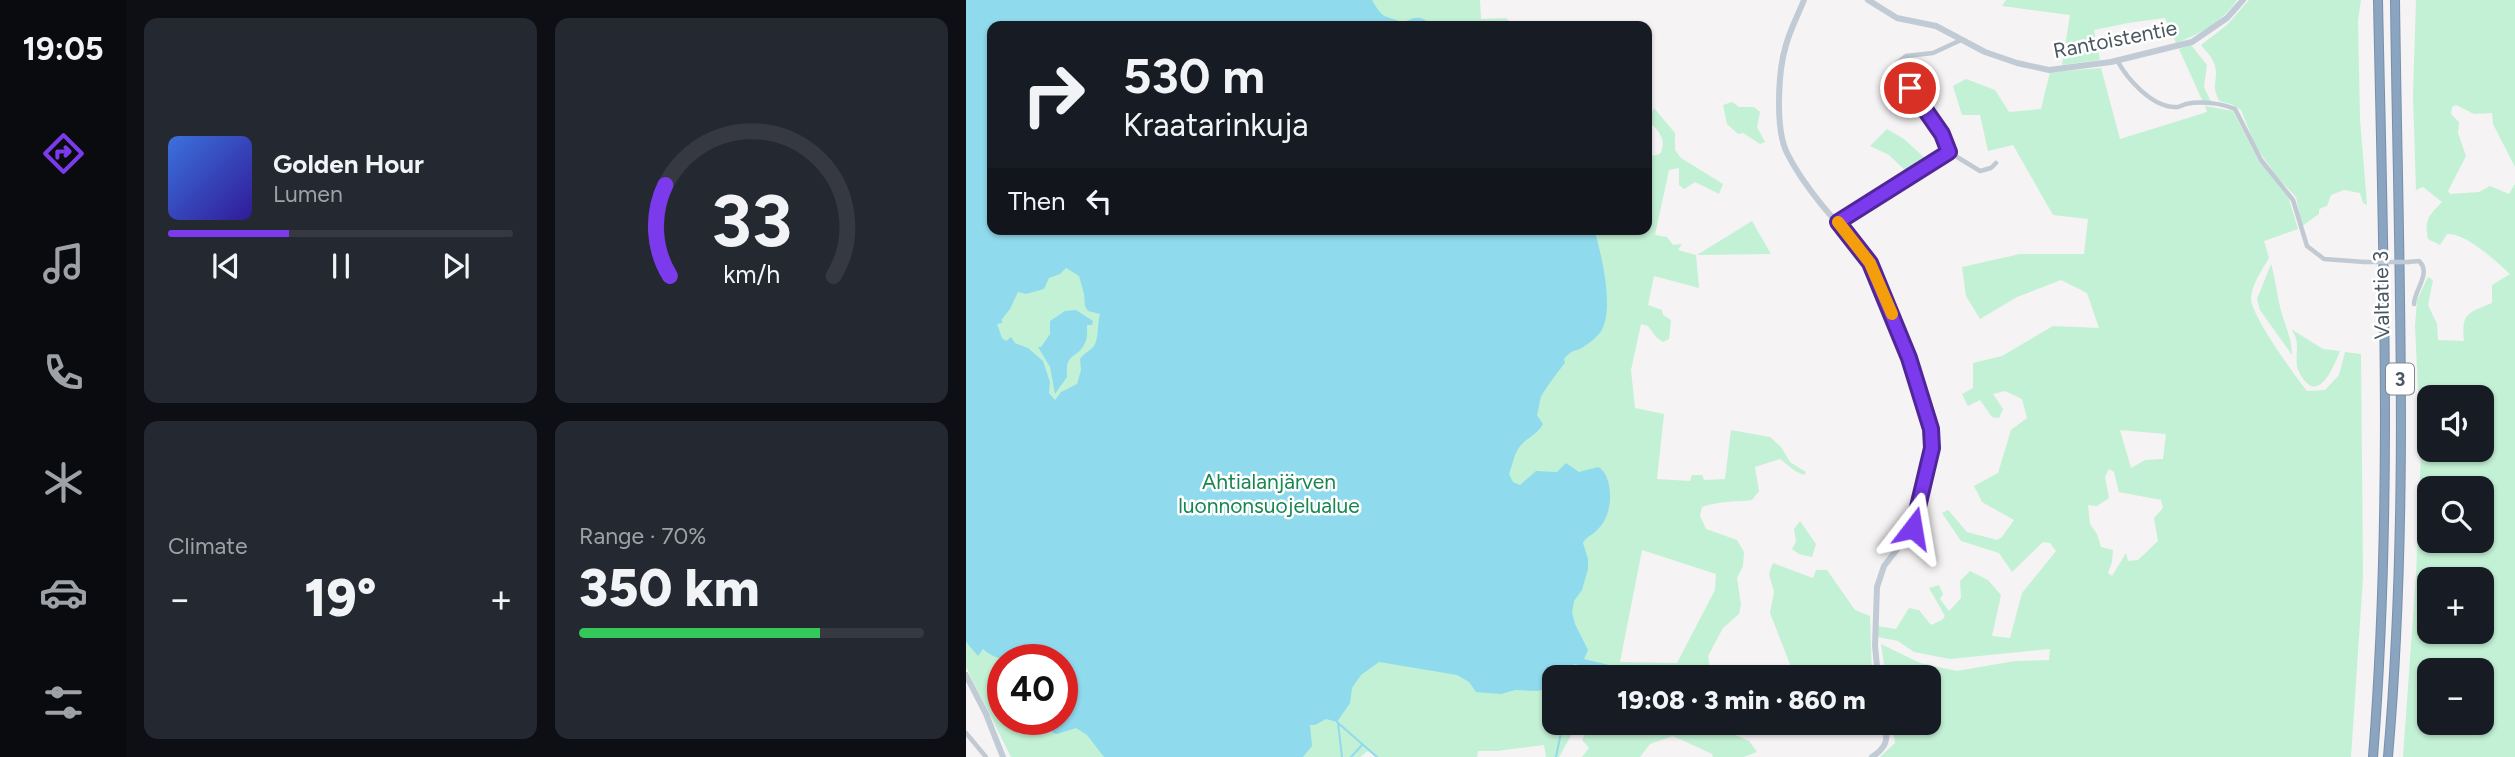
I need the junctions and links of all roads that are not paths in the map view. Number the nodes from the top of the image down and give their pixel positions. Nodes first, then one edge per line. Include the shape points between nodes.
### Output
1 (1804, 0) edge
2 (1868, 0) edge
3 (2243, 0) edge
4 (2378, 0) edge
5 (2395, 0) edge
6 (1961, 40) junction
7 (2117, 60) junction
8 (1949, 152) junction
9 (1996, 163) dead end
10 (1838, 222) junction
11 (2414, 304) dead end
12 (1877, 665) edge
13 (966, 676) edge
14 (966, 733) edge
15 (1887, 735) edge
16 (986, 757) edge
17 (1003, 757) edge
18 (1872, 757) edge
19 (2372, 757) edge
20 (2388, 757) edge

1 - 10 street via 1783,54 1780,126 1787,153
2 - 6 street, Rantoistentie via 1897,18 1936,26
3 - 7 street, Rantoistentie via 2227,18 2192,42
4 - 19 highway, Valtatie 3 / 3 via 2386,463 2383,605
5 - 20 highway, Valtatie 3 / 3 via 2401,463
6 - 7 street, Rantoistentie via 2042,69
6 - 8 street via 1933,53 1906,56 1897,63 1898,72 1942,134
7 - 11 street, bridge via 2158,103 2235,109 2261,160 2293,200 2307,246 2323,259 2419,261 2425,272
8 - 9 street via 1980,171
8 - 10 street
10 - 12 street via 1870,263 1909,358 1932,438 1913,528 1884,566 1877,587
13 - 17 street
14 - 16 street
15 - 18 street

